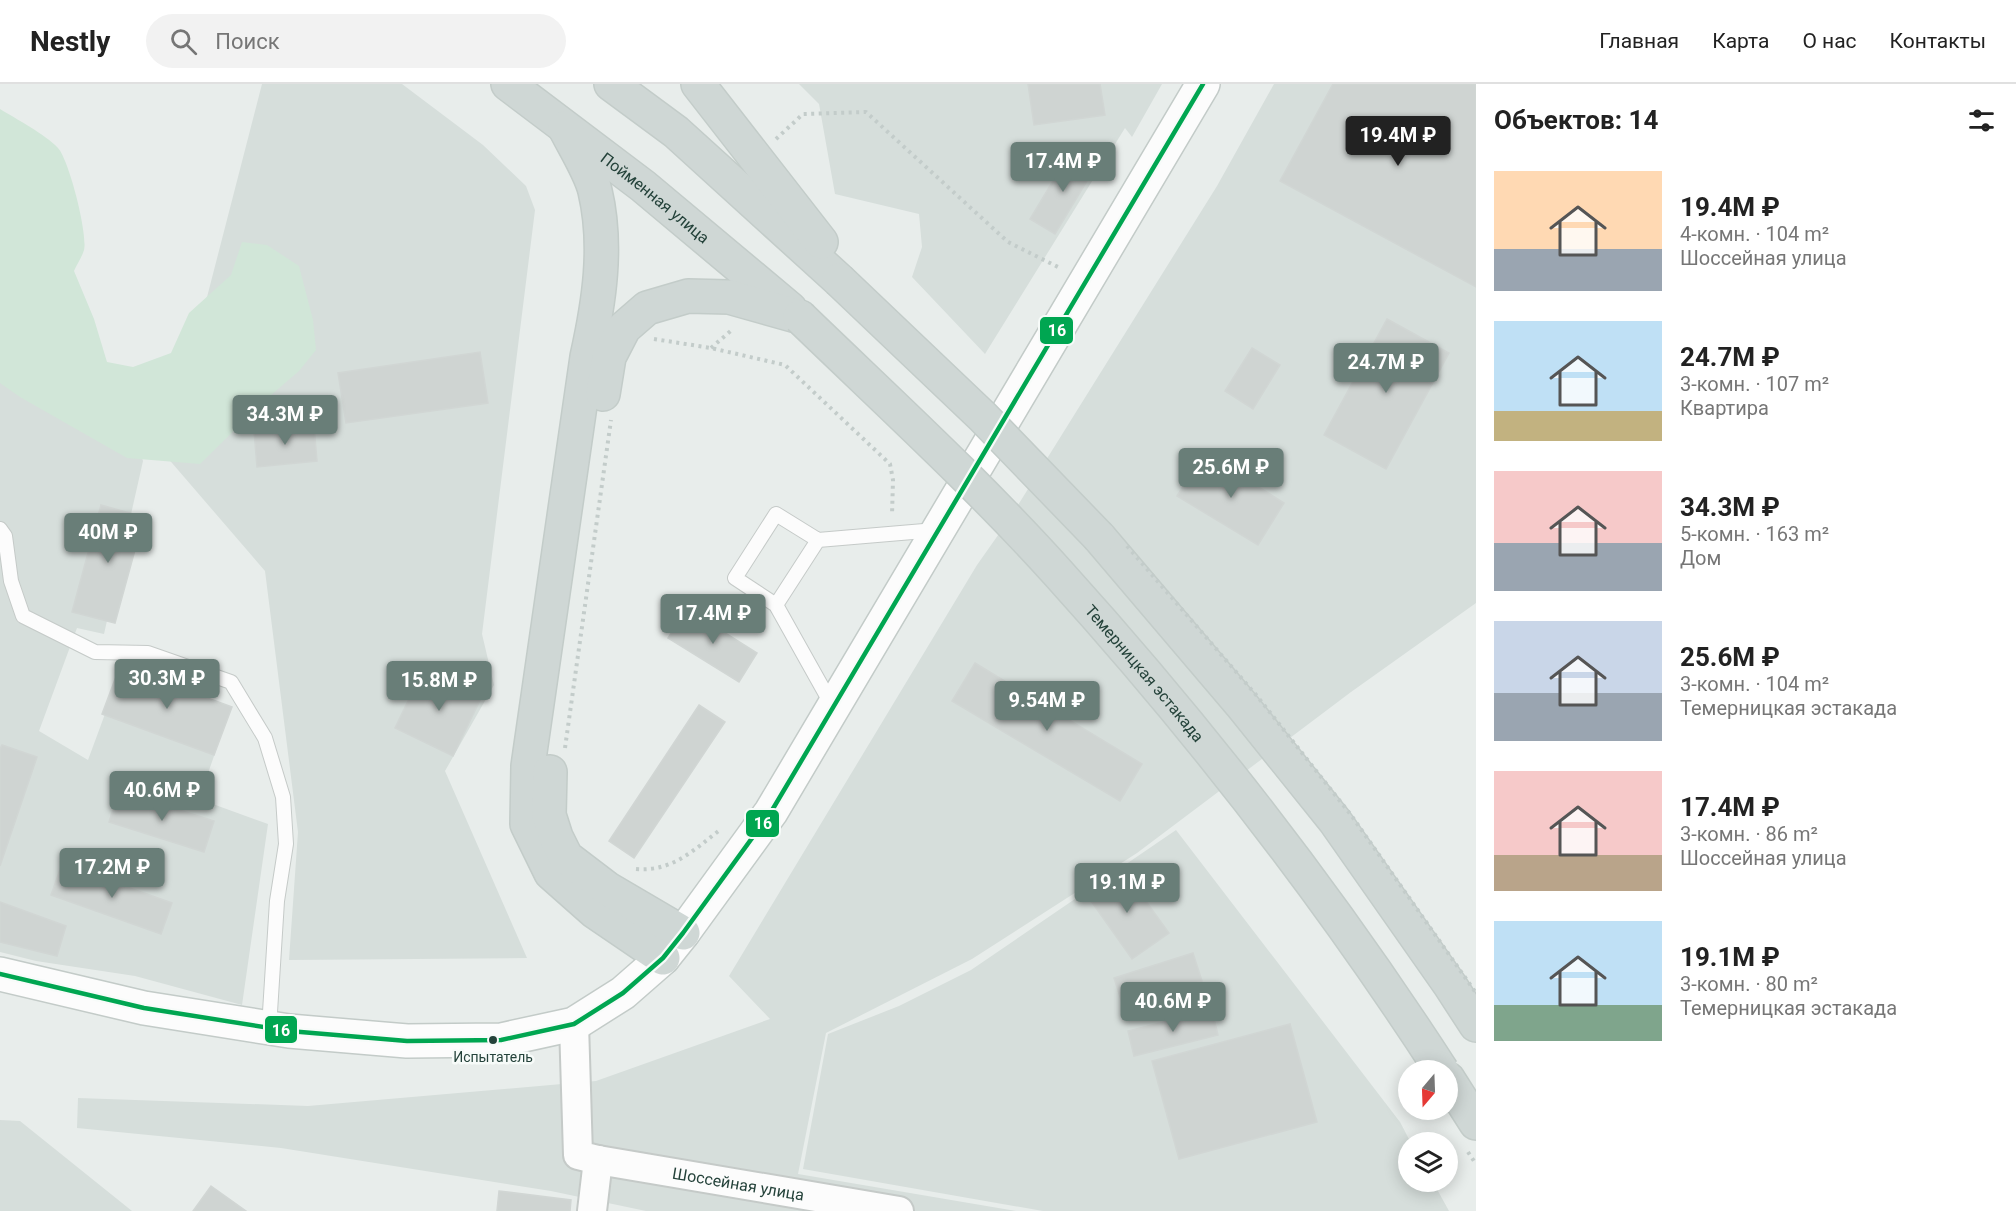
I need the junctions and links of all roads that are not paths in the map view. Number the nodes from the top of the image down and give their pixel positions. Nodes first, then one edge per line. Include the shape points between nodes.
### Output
1 (508, 84) edge
2 (611, 84) edge
3 (698, 84) edge
4 (1203, 84) edge
5 (565, 128) junction
6 (835, 276) junction
7 (800, 317) junction
8 (0, 529) edge
9 (938, 529) junction
10 (818, 540) junction
11 (776, 605) junction
12 (834, 708) junction
13 (683, 933) junction
14 (663, 958) junction
15 (0, 974) edge
16 (574, 1024) junction
17 (1476, 1025) edge
18 (269, 1028) junction
19 (1435, 1060) edge
20 (1458, 1095) edge
21 (1476, 1123) edge
22 (588, 1157) junction
23 (592, 1211) edge
24 (899, 1211) edge

1 - 5 main road, Пойменная улица
2 - 6 main road via 676,132
3 - 6 main road via 828,250
4 - 9 main road
5 - 7 main road, Пойменная улица via 643,186
5 - 14 main road via 595,190 601,242 599,303 528,766 527,824 551,873 594,911
6 - 17 main road, bridge via 991,426 1099,537 1335,821
7 - 13 main road via 729,297 688,296 647,308 624,328 609,357 550,761 549,815 566,857 608,889
7 - 19 main road, Темерницкая эстакада, bridge via 946,456 1058,573 1201,740 1292,854
8 - 18 lane via 5,536 11,580 22,615 94,652 148,653 231,682 265,738 283,797 286,844
9 - 10 lane
9 - 12 main road
10 - 11 lane
10 - 11 lane via 776,514 735,578
11 - 12 lane
12 - 13 main road via 771,812
13 - 14 main road
14 - 16 main road via 623,993
15 - 18 main road via 144,1008
16 - 18 main road via 501,1040 407,1041
16 - 22 street
20 - 21 main road
22 - 23 street
22 - 24 street, Шоссейная улица

